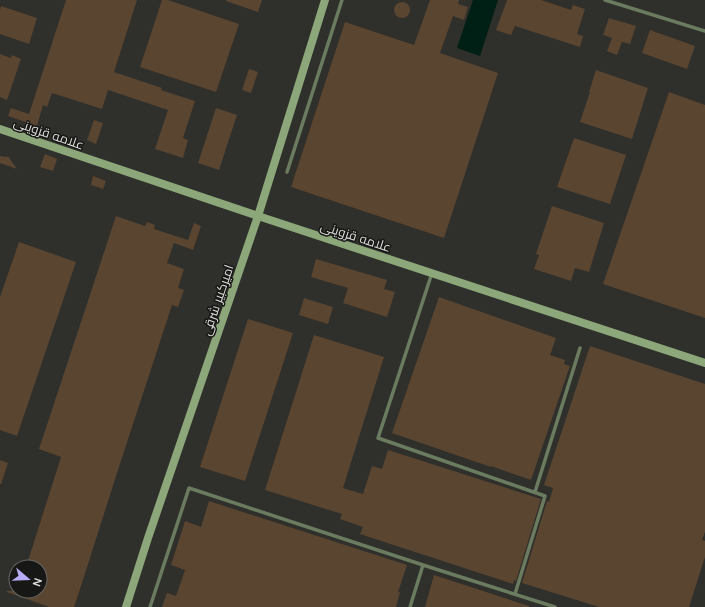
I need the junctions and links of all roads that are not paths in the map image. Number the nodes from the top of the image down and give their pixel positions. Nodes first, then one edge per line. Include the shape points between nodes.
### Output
1 (325, 0) edge
2 (342, 0) edge
3 (605, 0) edge
4 (705, 31) edge
5 (0, 129) edge
6 (287, 172) dead end
7 (258, 216) junction
8 (432, 273) junction
9 (580, 348) dead end
10 (705, 364) edge
11 (535, 492) junction
12 (423, 565) junction
13 (515, 594) junction
14 (126, 607) edge
15 (150, 607) edge
16 (410, 607) edge
17 (555, 607) edge

1 - 7 street, امیرکبیر شرقی
2 - 6 lane
3 - 4 lane
5 - 7 street, علامه قزوینی
7 - 8 street, علامه قزوینی
7 - 14 street, امیرکبیر شرقی
8 - 10 street, علامه قزوینی
8 - 11 lane via 378,438
9 - 11 lane
11 - 13 lane via 545,496
12 - 13 lane
12 - 15 lane via 189,488
12 - 16 lane
13 - 17 lane

